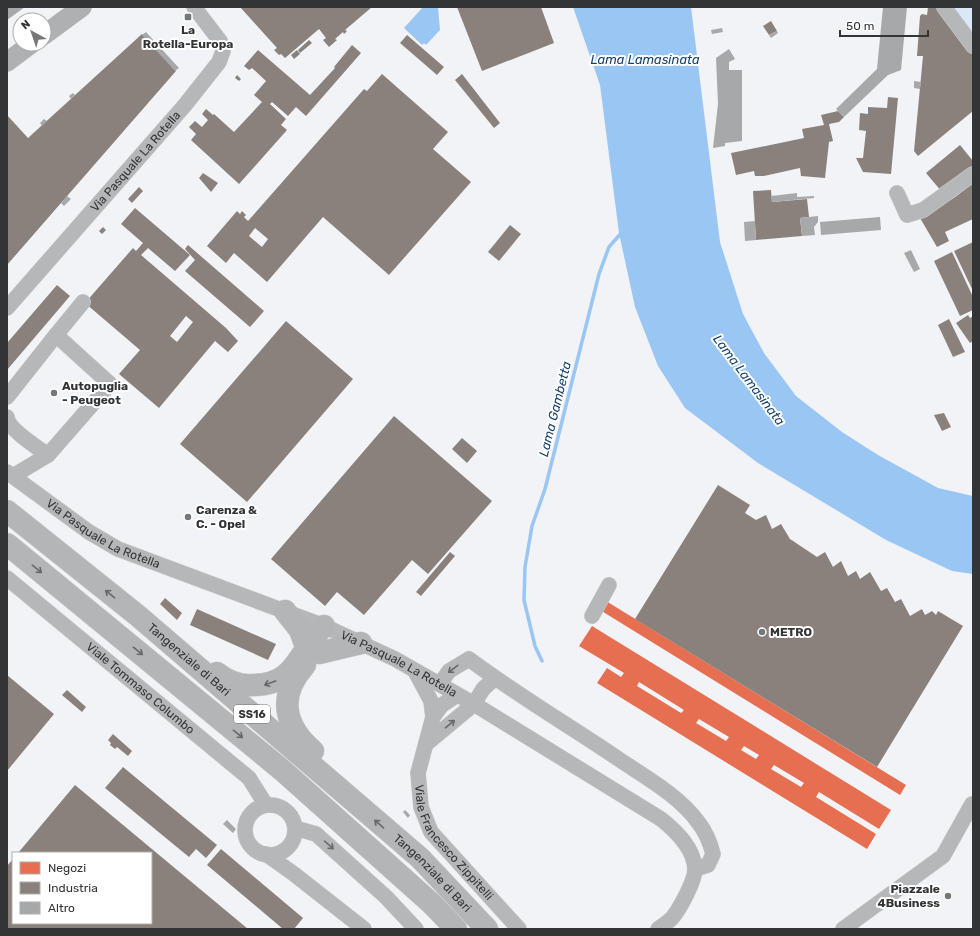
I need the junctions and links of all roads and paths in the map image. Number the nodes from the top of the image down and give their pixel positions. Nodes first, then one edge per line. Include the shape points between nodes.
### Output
1 (82, 7) edge
2 (194, 7) edge
3 (944, 7) edge
4 (52, 29) edge
5 (973, 46) edge
6 (20, 52) edge
7 (7, 62) edge
8 (973, 174) edge
9 (897, 193) dead end
10 (83, 302) dead end
11 (7, 308) edge
12 (56, 335) junction
13 (7, 397) edge
14 (7, 416) edge
15 (48, 455) junction
16 (10, 474) edge
17 (7, 511) edge
18 (7, 544) edge
19 (7, 578) edge
20 (609, 585) dead end
21 (285, 611) junction
22 (137, 615) junction
23 (592, 616) dead end
24 (324, 626) junction
25 (361, 643) junction
26 (312, 650) junction
27 (415, 671) junction
28 (495, 678) junction
29 (440, 684) junction
30 (458, 695) junction
31 (474, 704) junction
32 (432, 717) junction
33 (426, 744) junction
34 (344, 793) junction
35 (972, 804) dead end
36 (266, 805) junction
37 (345, 825) junction
38 (295, 828) junction
39 (288, 847) junction
40 (266, 854) junction
41 (695, 869) junction
42 (294, 874) junction
43 (364, 929) edge
44 (416, 929) edge
45 (436, 929) edge
46 (456, 929) edge
47 (487, 929) edge
48 (519, 929) edge
49 (658, 929) edge
50 (843, 929) edge

1 - 4 main road
2 - 11 street, Via Pasquale La Rotella via 220,41 223,51 219,62 186,105
3 - 5 street
6 - 7 main road
8 - 9 street via 923,210 907,214
10 - 12 street
12 - 13 street
12 - 15 street via 110,384
14 - 15 street via 7,420 15,429
15 - 16 street
16 - 21 street, Via Pasquale La Rotella via 89,532 118,549
22 -> 17 highway, Tangenziale di Bari / SS16
18 -> 37 highway, Tangenziale di Bari / SS16 via 276,765
19 - 36 street, Viale Tommaso Columbo via 249,778
20 - 23 street
21 - 24 street, Via Pasquale La Rotella
21 - 26 highway
26 -> 22 highway via 289,674 268,685 242,686 225,680 175,638
22 - 34 highway, Tangenziale di Bari / SS16
24 - 25 street, Via Pasquale La Rotella
24 - 26 highway via 325,645
25 - 26 highway
25 - 27 street, Via Pasquale La Rotella
26 - 34 highway via 307,663 291,685 288,710 291,725 299,739 331,766
27 - 29 street, Via Pasquale La Rotella
27 - 32 street via 431,701
28 -> 29 street via 469,659 449,671
28 - 31 street via 483,689
28 - 41 street via 630,766 680,802 698,821 708,837 713,854 708,865
29 - 30 street, Via Pasquale La Rotella
30 - 31 street, Via Pasquale La Rotella
30 - 32 street via 442,705
33 -> 31 street
31 - 41 street, Via Pasquale La Rotella via 661,819 678,833 688,848
32 - 33 street, Viale Francesco Zippitelli
33 - 48 street, Viale Francesco Zippitelli via 418,773 421,807 431,832
47 -> 34 highway, Tangenziale di Bari / SS16 via 420,858
35 - 50 street via 943,856
36 - 38 street via 274,805 289,813
36 - 40 street via 248,818 245,834 252,847
37 - 45 highway via 358,852
37 - 46 highway, Tangenziale di Bari / SS16
38 - 39 street
38 -> 44 street via 316,834 386,897
39 - 40 street via 274,854
39 - 42 street via 288,858
40 - 42 street
41 - 49 street via 689,890 672,917
42 - 43 street

